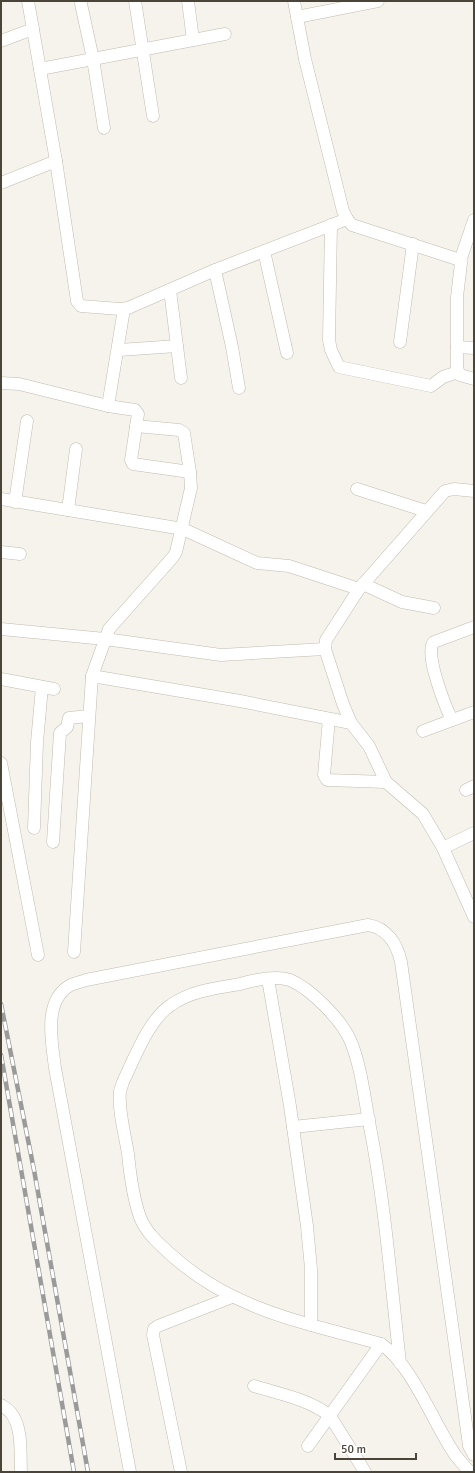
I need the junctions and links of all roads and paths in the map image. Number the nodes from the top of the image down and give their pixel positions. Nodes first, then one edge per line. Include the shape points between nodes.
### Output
1 (28, 1) edge
2 (135, 1) edge
3 (188, 1) edge
4 (294, 1) edge
5 (378, 1) edge
6 (81, 4) dead end
7 (297, 17) junction
8 (33, 29) junction
9 (225, 34) dead end
10 (193, 40) junction
11 (1, 41) edge
12 (142, 50) junction
13 (93, 59) junction
14 (40, 69) junction
15 (153, 116) dead end
16 (104, 128) dead end
17 (56, 161) junction
18 (1, 183) edge
19 (347, 219) junction
20 (474, 220) edge
21 (331, 225) junction
22 (413, 244) junction
23 (264, 251) junction
24 (460, 261) junction
25 (215, 270) junction
26 (170, 290) junction
27 (124, 309) junction
28 (400, 342) dead end
29 (177, 346) junction
30 (457, 347) junction
31 (474, 348) edge
32 (118, 350) junction
33 (287, 353) dead end
34 (458, 372) junction
35 (181, 378) dead end
36 (474, 379) edge
37 (1, 383) edge
38 (239, 388) dead end
39 (108, 406) junction
40 (27, 421) dead end
41 (136, 426) junction
42 (76, 448) dead end
43 (190, 472) junction
44 (357, 489) dead end
45 (474, 491) edge
46 (1, 499) edge
47 (15, 502) junction
48 (68, 510) junction
49 (426, 511) junction
50 (183, 528) junction
51 (1, 552) edge
52 (20, 554) dead end
53 (361, 586) junction
54 (434, 608) dead end
55 (474, 627) edge
56 (1, 629) edge
57 (105, 638) junction
58 (325, 649) junction
59 (92, 676) junction
60 (1, 679) edge
61 (42, 687) junction
62 (54, 689) dead end
63 (474, 712) edge
64 (89, 716) junction
65 (329, 719) junction
66 (452, 720) junction
67 (351, 723) junction
68 (423, 731) dead end
69 (1, 763) edge
70 (386, 782) junction
71 (34, 828) dead end
72 (474, 833) edge
73 (53, 842) dead end
74 (443, 848) junction
75 (474, 917) edge
76 (74, 952) dead end
77 (38, 955) dead end
78 (268, 979) junction
79 (369, 1119) junction
80 (293, 1127) junction
81 (232, 1297) junction
82 (311, 1325) junction
83 (381, 1344) junction
84 (400, 1363) junction
85 (254, 1386) dead end
86 (1, 1405) edge
87 (330, 1416) junction
88 (308, 1446) dead end
89 (474, 1455) edge
90 (21, 1472) edge
91 (130, 1472) edge
92 (181, 1472) edge
93 (365, 1472) edge
94 (470, 1472) edge

1 - 8 street
2 - 12 street
3 - 10 street
4 - 7 street
5 - 7 street
6 - 13 street
7 - 19 street via 309,74
8 - 11 street
8 - 14 street
9 - 10 street
10 - 12 street
12 - 13 street
12 - 15 street
13 - 14 street
13 - 16 street
14 - 17 street
17 - 18 street
17 - 27 street via 77,301 81,306
19 - 21 street
19 - 22 street via 352,225
20 - 24 street
21 - 23 street
21 - 34 street via 329,340 339,367 431,386 443,377
22 - 24 street
22 - 28 street
23 - 25 street
23 - 33 street
24 - 30 street
25 - 26 street
25 - 38 street
26 - 27 street
26 - 29 street
27 - 32 street
29 - 32 street
29 - 35 street
30 - 31 street
30 - 34 street
32 - 39 street
34 - 36 street
37 - 39 street via 19,384
39 - 41 street via 135,410 138,414
40 - 47 street
41 - 43 street via 182,431
41 - 43 street via 131,460 134,465
42 - 48 street
43 - 50 street via 191,488
44 - 49 street
45 - 49 street via 449,489
46 - 47 street
47 - 48 street
48 - 50 street
49 - 53 street
50 - 53 street via 257,563 289,566
50 - 57 street via 173,558 109,629
51 - 52 street
53 - 54 street via 402,602
53 - 58 street via 329,634
55 - 66 street via 434,642 431,646 436,677
56 - 57 street
57 - 58 street via 221,655
57 - 59 street
58 - 67 street
59 - 64 street
59 - 65 street
60 - 61 street
61 - 62 street
61 - 71 street
63 - 66 street
64 - 73 street via 69,718 68,727 60,733
64 - 76 street
65 - 67 street
65 - 70 street via 325,778
66 - 68 street
67 - 70 street via 369,746
69 - 77 street
70 - 74 street via 422,814
72 - 74 street
74 - 75 street
78 - 79 street via 279,978 298,985 329,1009 341,1024 351,1042 359,1068
78 - 80 street
78 - 81 street via 197,992 170,1005 150,1028 122,1082 120,1091 129,1163 140,1217 155,1240 186,1268
79 - 80 street
79 - 84 street via 380,1175
80 - 82 street via 311,1269
81 - 82 street via 267,1312
81 - 92 street via 158,1326 154,1330
82 - 83 street
83 - 84 street
83 - 87 street
84 - 94 street via 456,1456
85 - 87 street via 301,1401 323,1410
86 - 90 street via 11,1412 16,1421 20,1439
87 - 88 street
87 - 93 street
89 - 91 street via 469,1446 401,962 398,948 392,940 379,929 368,925 86,980 69,986 56,1000 52,1022 55,1068

